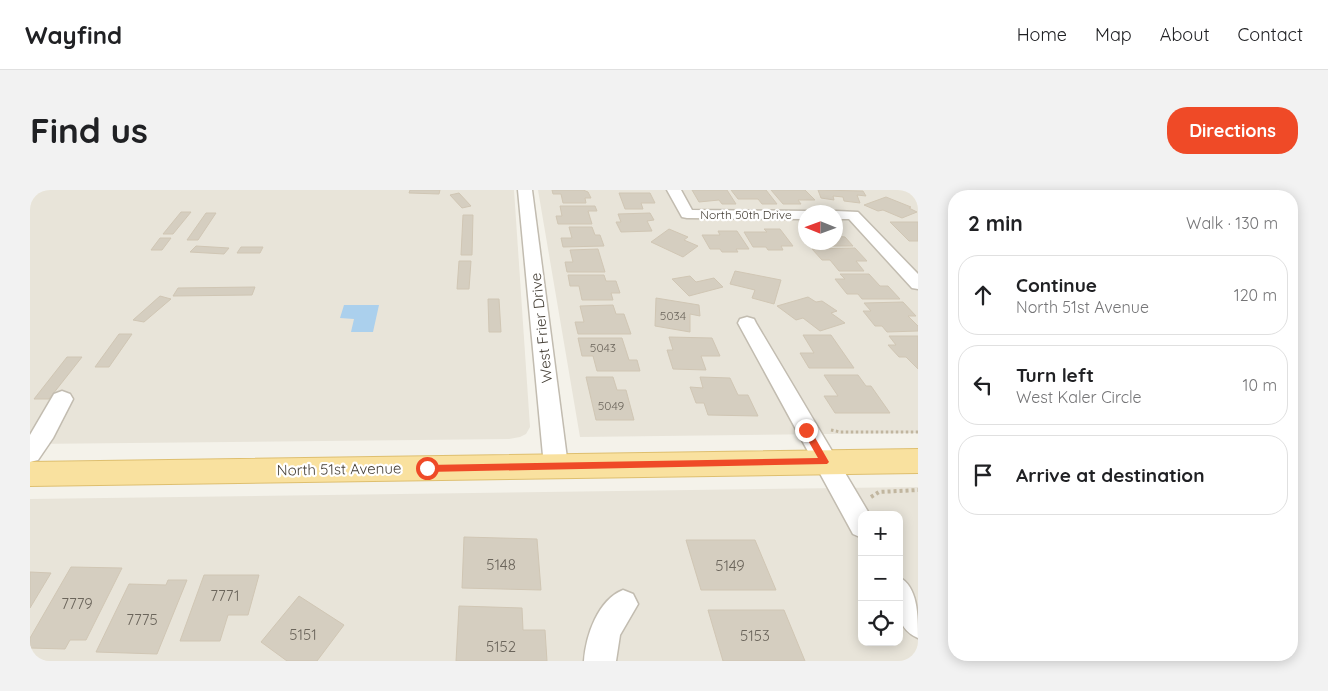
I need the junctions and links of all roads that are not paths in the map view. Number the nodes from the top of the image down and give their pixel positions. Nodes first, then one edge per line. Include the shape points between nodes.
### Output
1 (525, 190) edge
2 (674, 190) edge
3 (798, 215) edge
4 (843, 215) edge
5 (918, 284) edge
6 (747, 323) dead end
7 (62, 399) dead end
8 (30, 453) edge
9 (918, 461) edge
10 (824, 462) junction
11 (556, 466) junction
12 (30, 474) edge
13 (858, 519) edge
14 (903, 598) edge
15 (624, 604) dead end
16 (918, 623) edge
17 (600, 661) edge

1 - 11 street, West Frier Drive
2 - 3 street, North 50th Drive via 687,214
4 - 5 street via 853,215
6 - 10 street
7 - 8 street
9 - 10 main road, North 51st Avenue
10 - 11 main road, North 51st Avenue
10 - 13 street
11 - 12 main road, North 51st Avenue
14 - 16 street
15 - 17 street via 612,617 603,635

